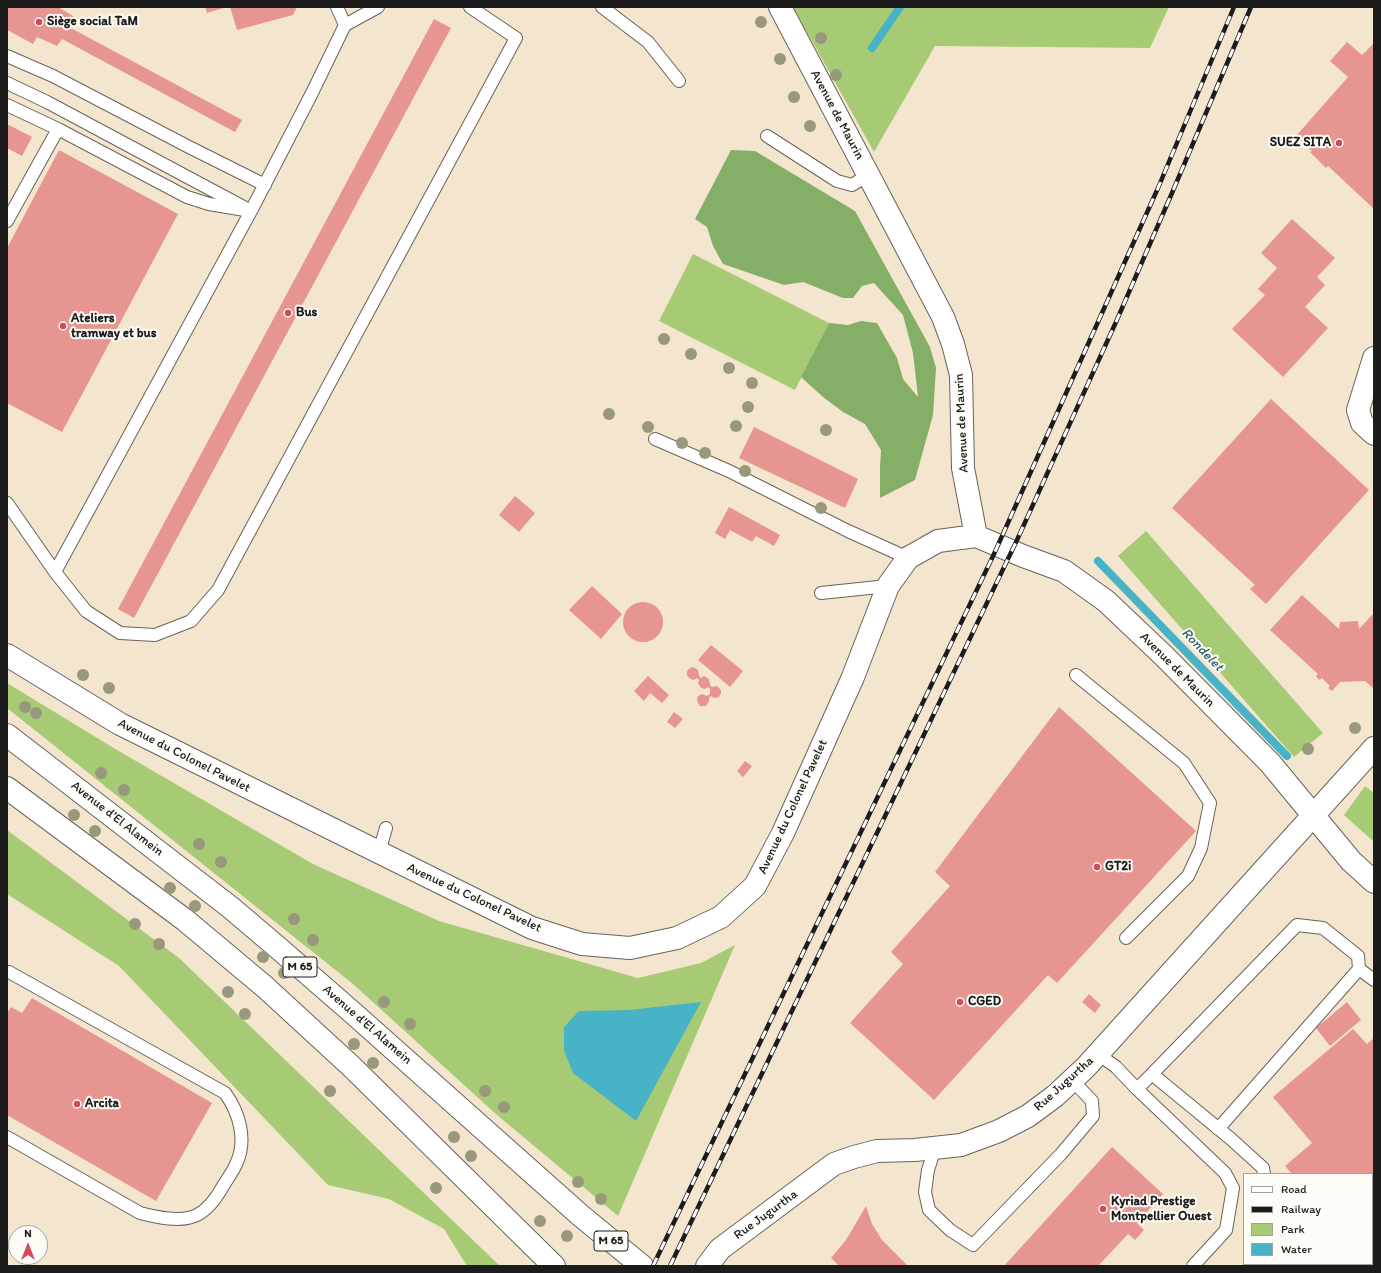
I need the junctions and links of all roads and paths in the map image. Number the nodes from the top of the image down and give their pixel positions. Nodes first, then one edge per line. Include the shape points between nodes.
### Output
1 (337, 7) edge
2 (378, 7) edge
3 (470, 7) edge
4 (602, 7) edge
5 (780, 7) edge
6 (345, 25) junction
7 (7, 56) edge
8 (679, 81) dead end
9 (7, 83) edge
10 (7, 105) edge
11 (58, 129) junction
12 (767, 136) dead end
13 (868, 175) junction
14 (265, 185) junction
15 (251, 211) junction
16 (7, 221) edge
17 (1374, 358) edge
18 (1374, 434) edge
19 (655, 439) dead end
20 (7, 503) edge
21 (976, 536) junction
22 (908, 558) junction
23 (55, 572) junction
24 (888, 586) junction
25 (821, 593) dead end
26 (7, 655) edge
27 (1076, 675) dead end
28 (7, 735) edge
29 (1374, 748) edge
30 (7, 788) edge
31 (1312, 815) junction
32 (386, 828) dead end
33 (379, 852) junction
34 (1374, 882) edge
35 (1126, 938) dead end
36 (1359, 969) junction
37 (7, 972) edge
38 (1374, 980) edge
39 (1098, 1054) junction
40 (1152, 1074) junction
41 (1072, 1080) junction
42 (1137, 1089) junction
43 (1218, 1129) junction
44 (7, 1137) edge
45 (935, 1148) junction
46 (1264, 1173) edge
47 (1197, 1265) edge
48 (554, 1266) edge
49 (642, 1266) edge
50 (707, 1266) edge

1 - 6 lane
2 - 6 lane
3 - 23 lane via 516,38 218,590 191,621 155,635 120,633 86,611
4 - 8 lane via 648,42
5 - 13 street, Avenue de Maurin
6 - 14 lane
7 - 14 lane via 53,76
9 - 15 lane
10 - 11 lane
11 - 15 lane via 186,197 209,204
11 - 16 lane
12 - 13 lane via 837,181 852,185
13 - 21 street, Avenue de Maurin via 943,317 953,344 961,375 963,468
14 - 15 lane
15 - 23 lane
17 - 18 street via 1358,410 1362,423
19 - 22 lane via 729,471
20 - 23 lane
21 - 22 street, Avenue du Colonel Pavelet via 938,541
21 - 31 street, Avenue de Maurin via 1064,571 1106,601 1270,763
22 - 24 street, Avenue du Colonel Pavelet
24 - 25 lane
24 - 33 street, Avenue du Colonel Pavelet via 853,677 783,833 755,886 721,917 677,938 630,948 582,944 532,928
26 - 33 street, Avenue du Colonel Pavelet via 120,724
27 - 35 lane via 1184,763 1210,803 1201,848 1188,876
28 - 49 street, Avenue d'El Alamein / M 65 via 230,907 580,1215
29 - 31 street, Rue Jugurtha
30 - 48 street via 185,920 265,987 352,1067
31 - 34 street, Avenue de Maurin via 1351,861
31 - 39 street, Rue Jugurtha
32 - 33 lane
36 - 38 lane
36 - 40 lane via 1358,956 1323,928 1297,925
36 - 43 lane
37 - 44 lane via 225,1093 239,1119 241,1148 237,1162 216,1197 206,1208 196,1215 160,1219 140,1213
39 - 41 street, Rue Jugurtha
39 - 42 lane via 1116,1067
40 - 42 lane
40 - 43 lane
41 - 45 street, Rue Jugurtha via 1028,1116 999,1131 961,1145
41 - 45 lane via 1092,1101 1093,1116 1061,1154 972,1245 950,1230 929,1210 925,1192
42 - 47 lane via 1225,1173 1233,1188 1226,1230
43 - 46 lane via 1263,1168
45 - 50 street, Rue Jugurtha via 877,1151 834,1164 720,1249

